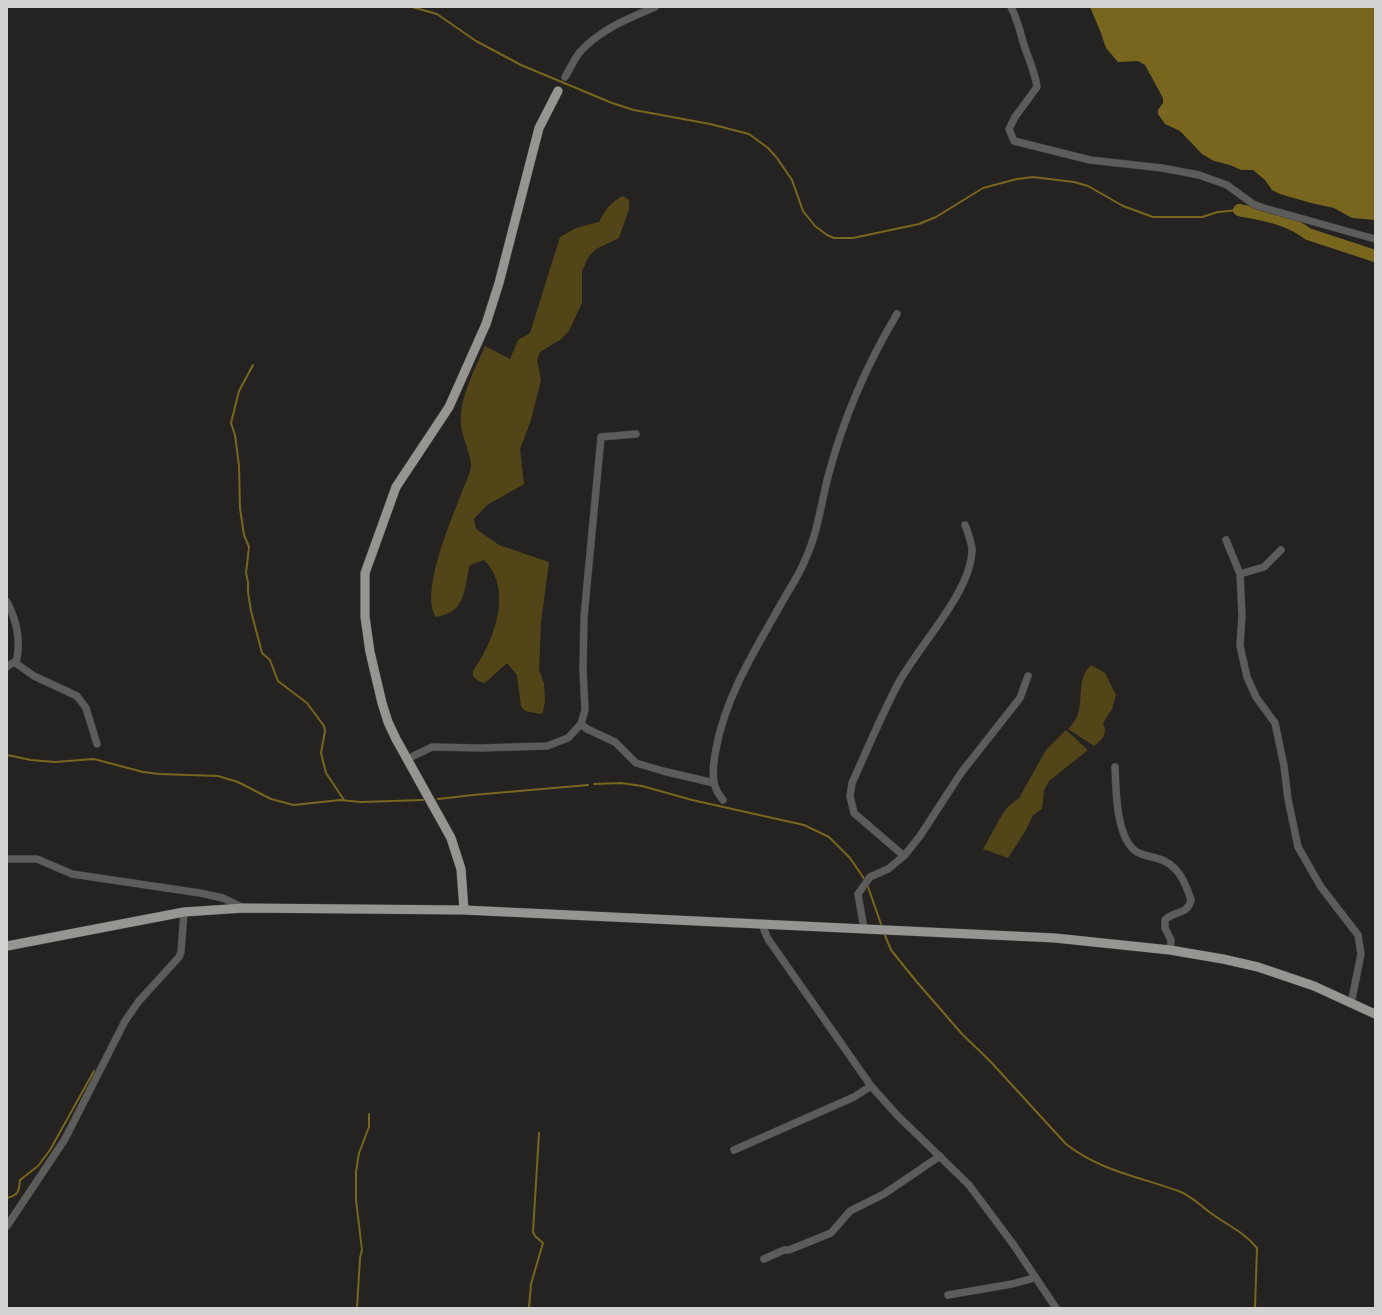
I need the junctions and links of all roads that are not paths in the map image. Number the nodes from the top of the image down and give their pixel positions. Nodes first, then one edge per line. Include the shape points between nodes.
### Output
1 (655, 7) edge
2 (1011, 7) edge
3 (565, 77) dead end
4 (558, 91) dead end
5 (1375, 239) edge
6 (897, 314) dead end
7 (636, 434) dead end
8 (965, 525) dead end
9 (1226, 540) dead end
10 (1281, 550) dead end
11 (1240, 574) junction
12 (7, 602) edge
13 (16, 663) junction
14 (7, 667) edge
15 (1028, 676) dead end
16 (581, 724) junction
17 (97, 744) dead end
18 (407, 759) junction
19 (1115, 767) dead end
20 (714, 783) junction
21 (723, 800) dead end
22 (904, 856) junction
23 (7, 859) edge
24 (244, 908) junction
25 (464, 910) junction
26 (184, 912) junction
27 (762, 924) junction
28 (869, 930) junction
29 (7, 946) edge
30 (1170, 950) junction
31 (1351, 1004) junction
32 (1375, 1014) edge
33 (872, 1086) junction
34 (734, 1150) dead end
35 (940, 1156) junction
36 (7, 1226) edge
37 (764, 1259) dead end
38 (1034, 1278) junction
39 (948, 1295) dead end
40 (1056, 1308) edge

1 - 3 street via 594,38 578,54
2 - 5 street via 1018,20 1032,64 1036,87 1009,129 1014,141 1090,160 1199,175 1227,185 1253,204
4 - 18 main road via 538,128 499,283 486,324 449,407 396,487 365,574 365,617 373,667 388,722
6 - 20 street via 874,353 848,415 805,561 731,698 719,737 713,773
7 - 16 street via 601,437 584,617 585,710
8 - 22 street via 972,548 967,573 936,628 899,682 852,783 850,796 854,813
9 - 11 street
10 - 11 street via 1264,568
11 - 31 street via 1240,646 1249,685 1275,723 1279,736 1298,847 1321,887 1358,935 1362,954
12 - 13 street via 17,629 19,648
13 - 14 street via 10,663
13 - 17 street via 34,676 77,696 86,708
15 - 22 street via 1020,698 961,773
16 - 18 street via 568,738 547,746 432,747
16 - 20 street via 587,730 615,742 636,763
18 - 25 main road via 451,838 461,869
19 - 30 street via 1118,806 1127,840 1138,853 1170,863 1182,878 1191,900 1188,908 1168,916 1165,920
20 - 21 street
22 - 28 street via 888,869 870,877 858,894
23 - 24 street via 36,859 72,874 200,893 223,898
24 - 25 main road
24 - 26 main road
25 - 27 main road
26 - 29 main road
26 - 36 street via 179,958 143,996 125,1021 65,1139
27 - 28 main road
27 - 33 street via 768,938
28 - 30 main road via 1056,938
30 - 31 main road via 1281,973
31 - 32 main road
33 - 34 street via 854,1097
33 - 35 street via 897,1115
35 - 37 street via 884,1194 850,1212 837,1228 826,1236
35 - 38 street via 974,1191 1013,1244
38 - 39 street
38 - 40 street

